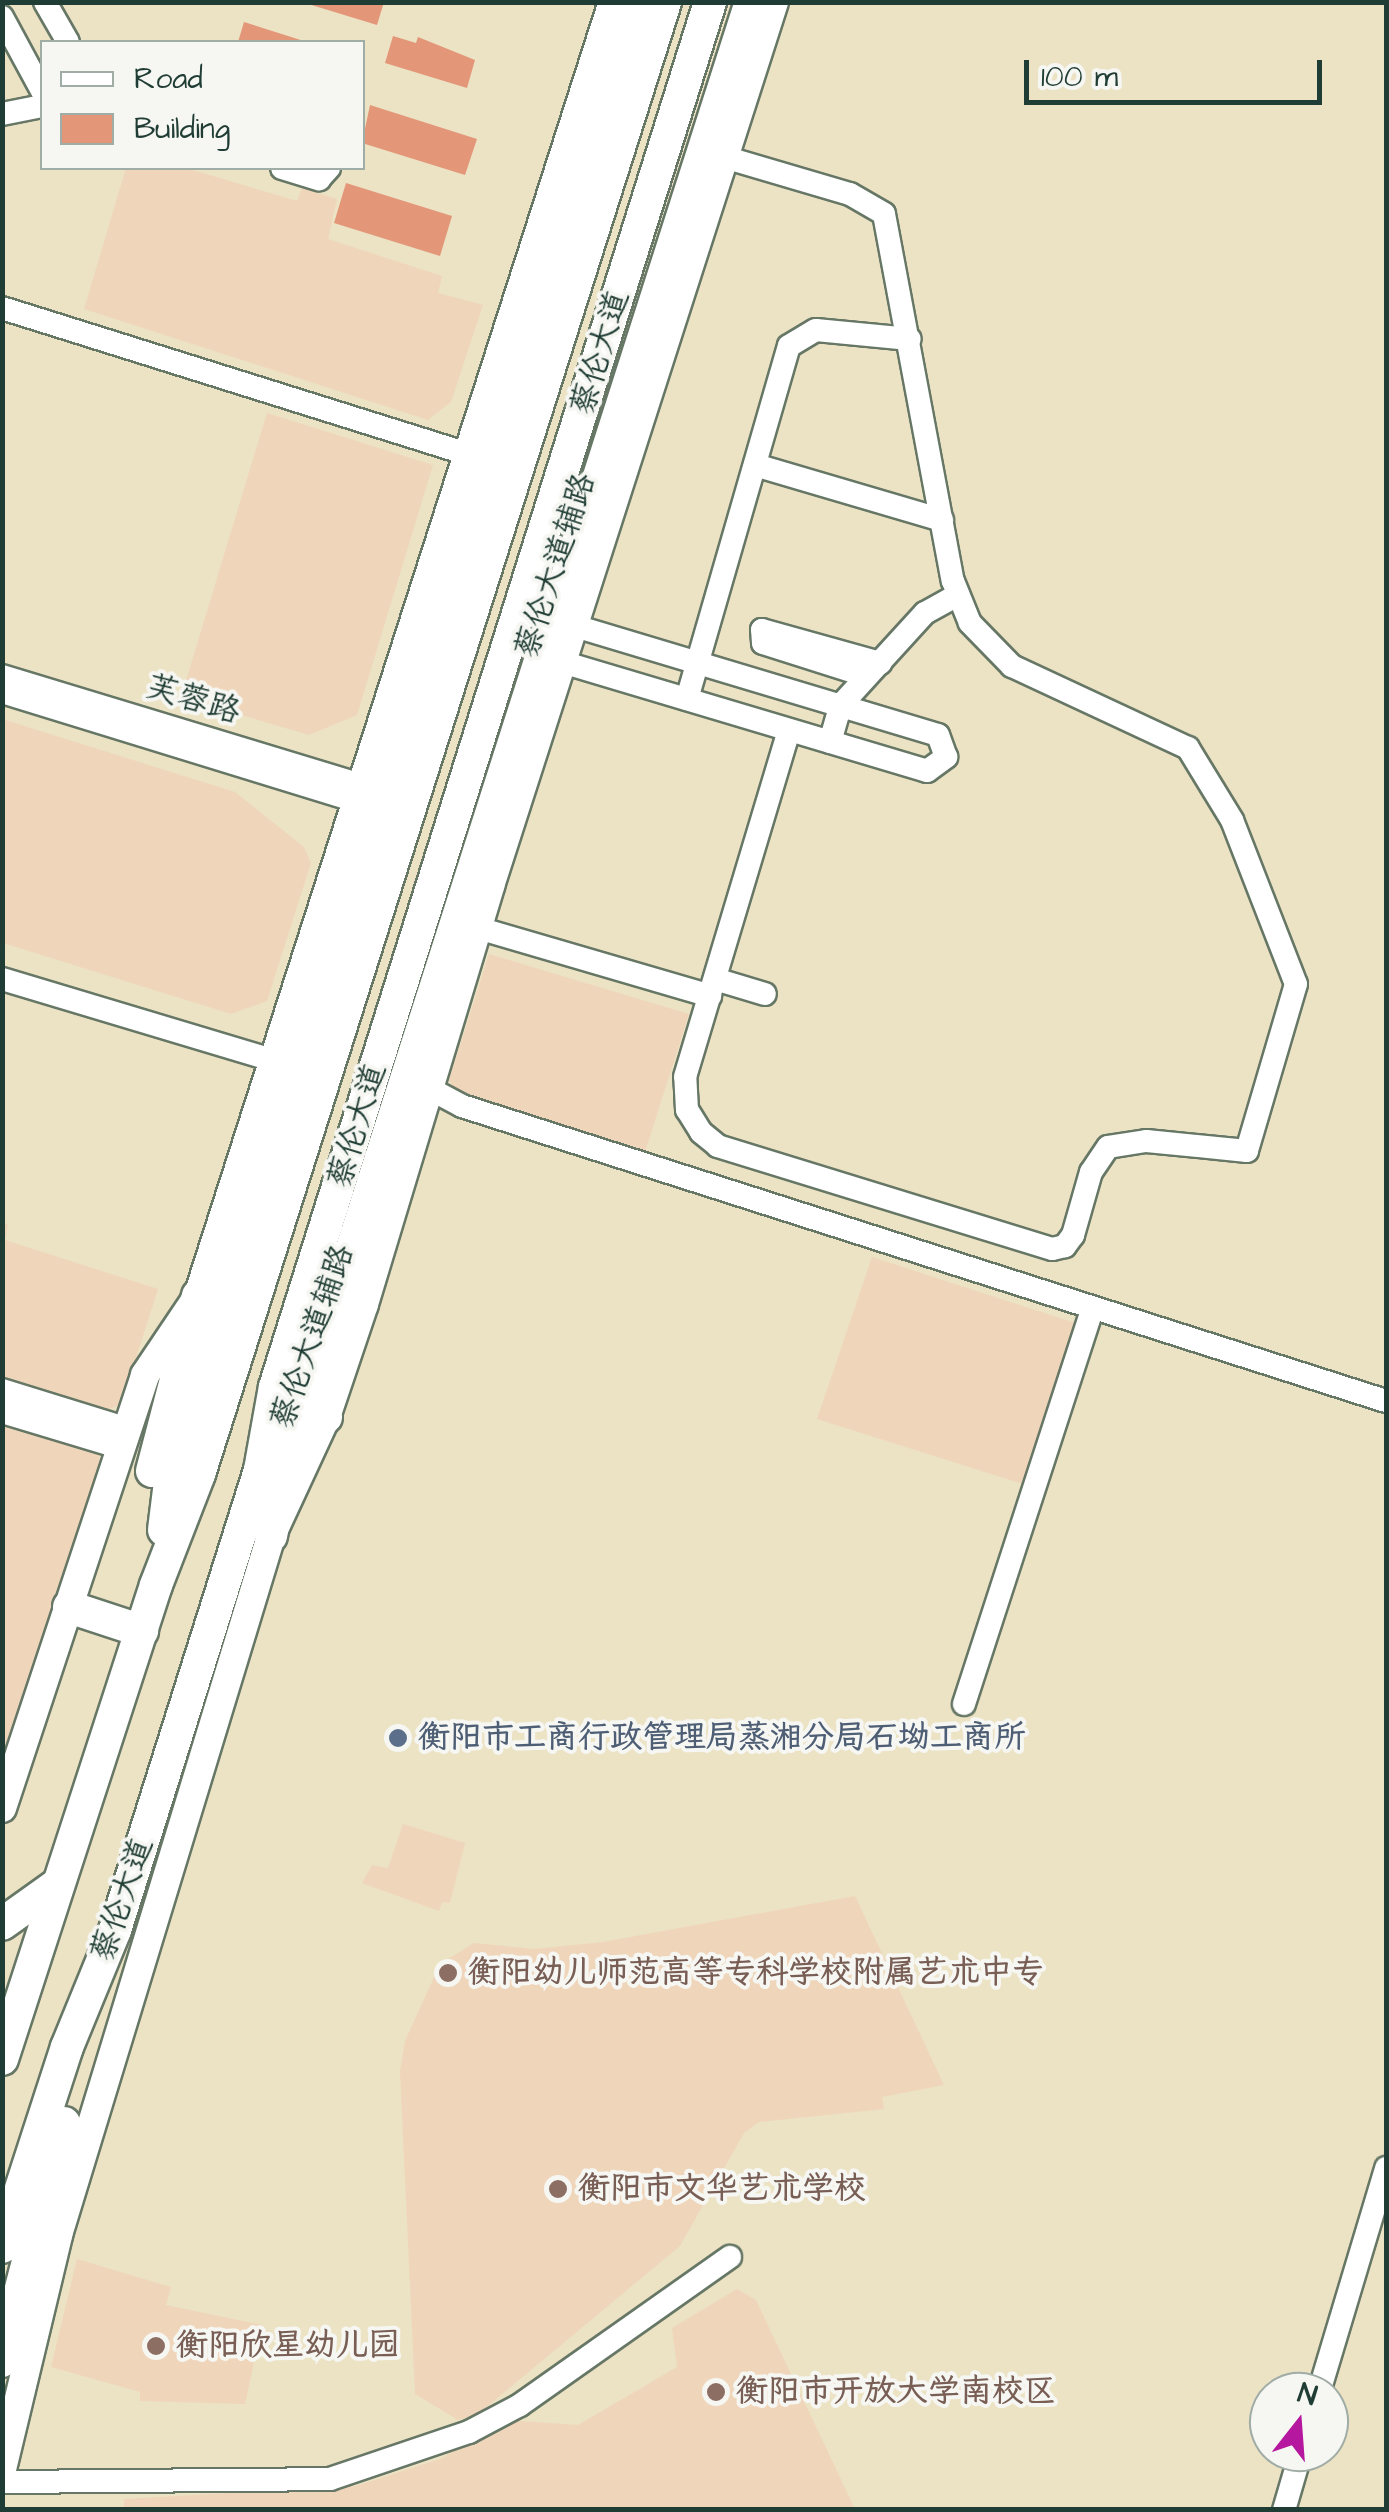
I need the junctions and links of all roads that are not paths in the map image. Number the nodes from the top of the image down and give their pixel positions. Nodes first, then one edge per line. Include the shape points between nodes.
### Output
1 (45, 2) edge
2 (614, 2) edge
3 (665, 2) edge
4 (710, 2) edge
5 (751, 2) edge
6 (774, 2) edge
7 (637, 3) edge
8 (2, 16) edge
9 (67, 40) edge
10 (40, 87) edge
11 (40, 106) edge
12 (2, 114) edge
13 (724, 157) junction
14 (299, 170) edge
15 (324, 173) edge
16 (2, 308) edge
17 (910, 340) junction
18 (482, 459) junction
19 (755, 465) junction
20 (942, 520) junction
21 (958, 595) junction
22 (569, 616) junction
23 (562, 662) junction
24 (698, 663) junction
25 (2, 676) edge
26 (2, 692) edge
27 (687, 699) junction
28 (840, 706) junction
29 (789, 730) junction
30 (830, 742) junction
31 (373, 797) junction
32 (478, 928) junction
33 (2, 979) edge
34 (712, 988) junction
35 (765, 994) dead end
36 (288, 1064) junction
37 (418, 1086) junction
38 (251, 1180) junction
39 (198, 1296) junction
40 (351, 1300) junction
41 (1093, 1308) junction
42 (2, 1390) edge
43 (1386, 1401) edge
44 (2, 1412) edge
45 (326, 1418) junction
46 (124, 1439) junction
47 (288, 1448) junction
48 (260, 1470) junction
49 (271, 1536) junction
50 (156, 1585) junction
51 (69, 1608) junction
52 (142, 1631) junction
53 (964, 1704) dead end
54 (3, 1807) edge
55 (55, 1886) junction
56 (2, 1924) edge
57 (115, 1930) junction
58 (2, 2011) edge
59 (2, 2060) edge
60 (1386, 2168) edge
61 (2, 2247) edge
62 (730, 2257) dead end
63 (2, 2361) edge
64 (1325, 2372) edge
65 (2, 2468) edge
66 (1295, 2472) edge
67 (2, 2482) edge
68 (1284, 2510) edge

1 - 9 street
2 - 18 main road
3 - 50 highway, 蔡伦大道 via 199,1474
4 - 48 highway, 蔡伦大道 via 276,1387
5 - 22 highway via 575,550
6 - 13 main road, 蔡伦大道辅路
7 - 18 highway
8 - 10 street
11 - 12 street
13 - 17 street via 860,198 884,214
13 - 22 main road, 蔡伦大道辅路
14 - 15 street
16 - 18 street
17 - 19 street via 801,334 790,346
17 - 20 street
18 - 31 highway
19 - 20 street
19 - 24 street
20 - 21 street
21 - 28 street via 925,613
21 - 34 street via 970,623 1012,666 1188,748 1213,785 1296,984 1252,1144 1236,1154 1146,1141 1108,1147 1091,1172 1073,1235 1066,1246 1052,1249 718,1146 688,1110 685,1077
22 - 23 main road, 蔡伦大道辅路
22 - 24 street
22 - 37 highway
23 - 27 street
23 - 32 main road, 蔡伦大道辅路
24 - 27 street
24 - 28 street
25 - 31 street, 芙蓉路
26 - 31 street, 芙蓉路
27 - 29 street
28 - 30 street
28 - 30 street via 938,735 946,757 928,771
29 - 30 street
29 - 34 street
31 - 36 highway
32 - 34 street
32 - 37 main road, 蔡伦大道辅路
33 - 36 street
34 - 35 street
36 - 38 highway
37 - 40 highway
37 - 41 street via 462,1106
38 - 39 main road
38 - 50 highway via 172,1466
39 - 46 main road via 145,1375
39 - 50 highway via 151,1461
40 - 45 main road, 蔡伦大道辅路
40 - 47 highway
41 - 43 street
41 - 53 street
42 - 46 street
44 - 46 street
45 - 47 highway
45 - 49 main road, 蔡伦大道辅路
46 - 51 main road
47 - 48 highway
47 - 49 highway
48 - 57 highway, 蔡伦大道
49 - 65 main road, 蔡伦大道辅路 via 58,2235
50 - 52 highway, 蔡伦大道
51 - 52 highway
51 - 54 main road
52 - 55 highway, 蔡伦大道
55 - 56 highway
55 - 58 highway
55 - 59 highway, 蔡伦大道
57 - 61 highway, 蔡伦大道 via 67,2047
57 - 63 highway
60 - 64 street
62 - 67 street via 520,2404 469,2432 330,2480
66 - 68 street

